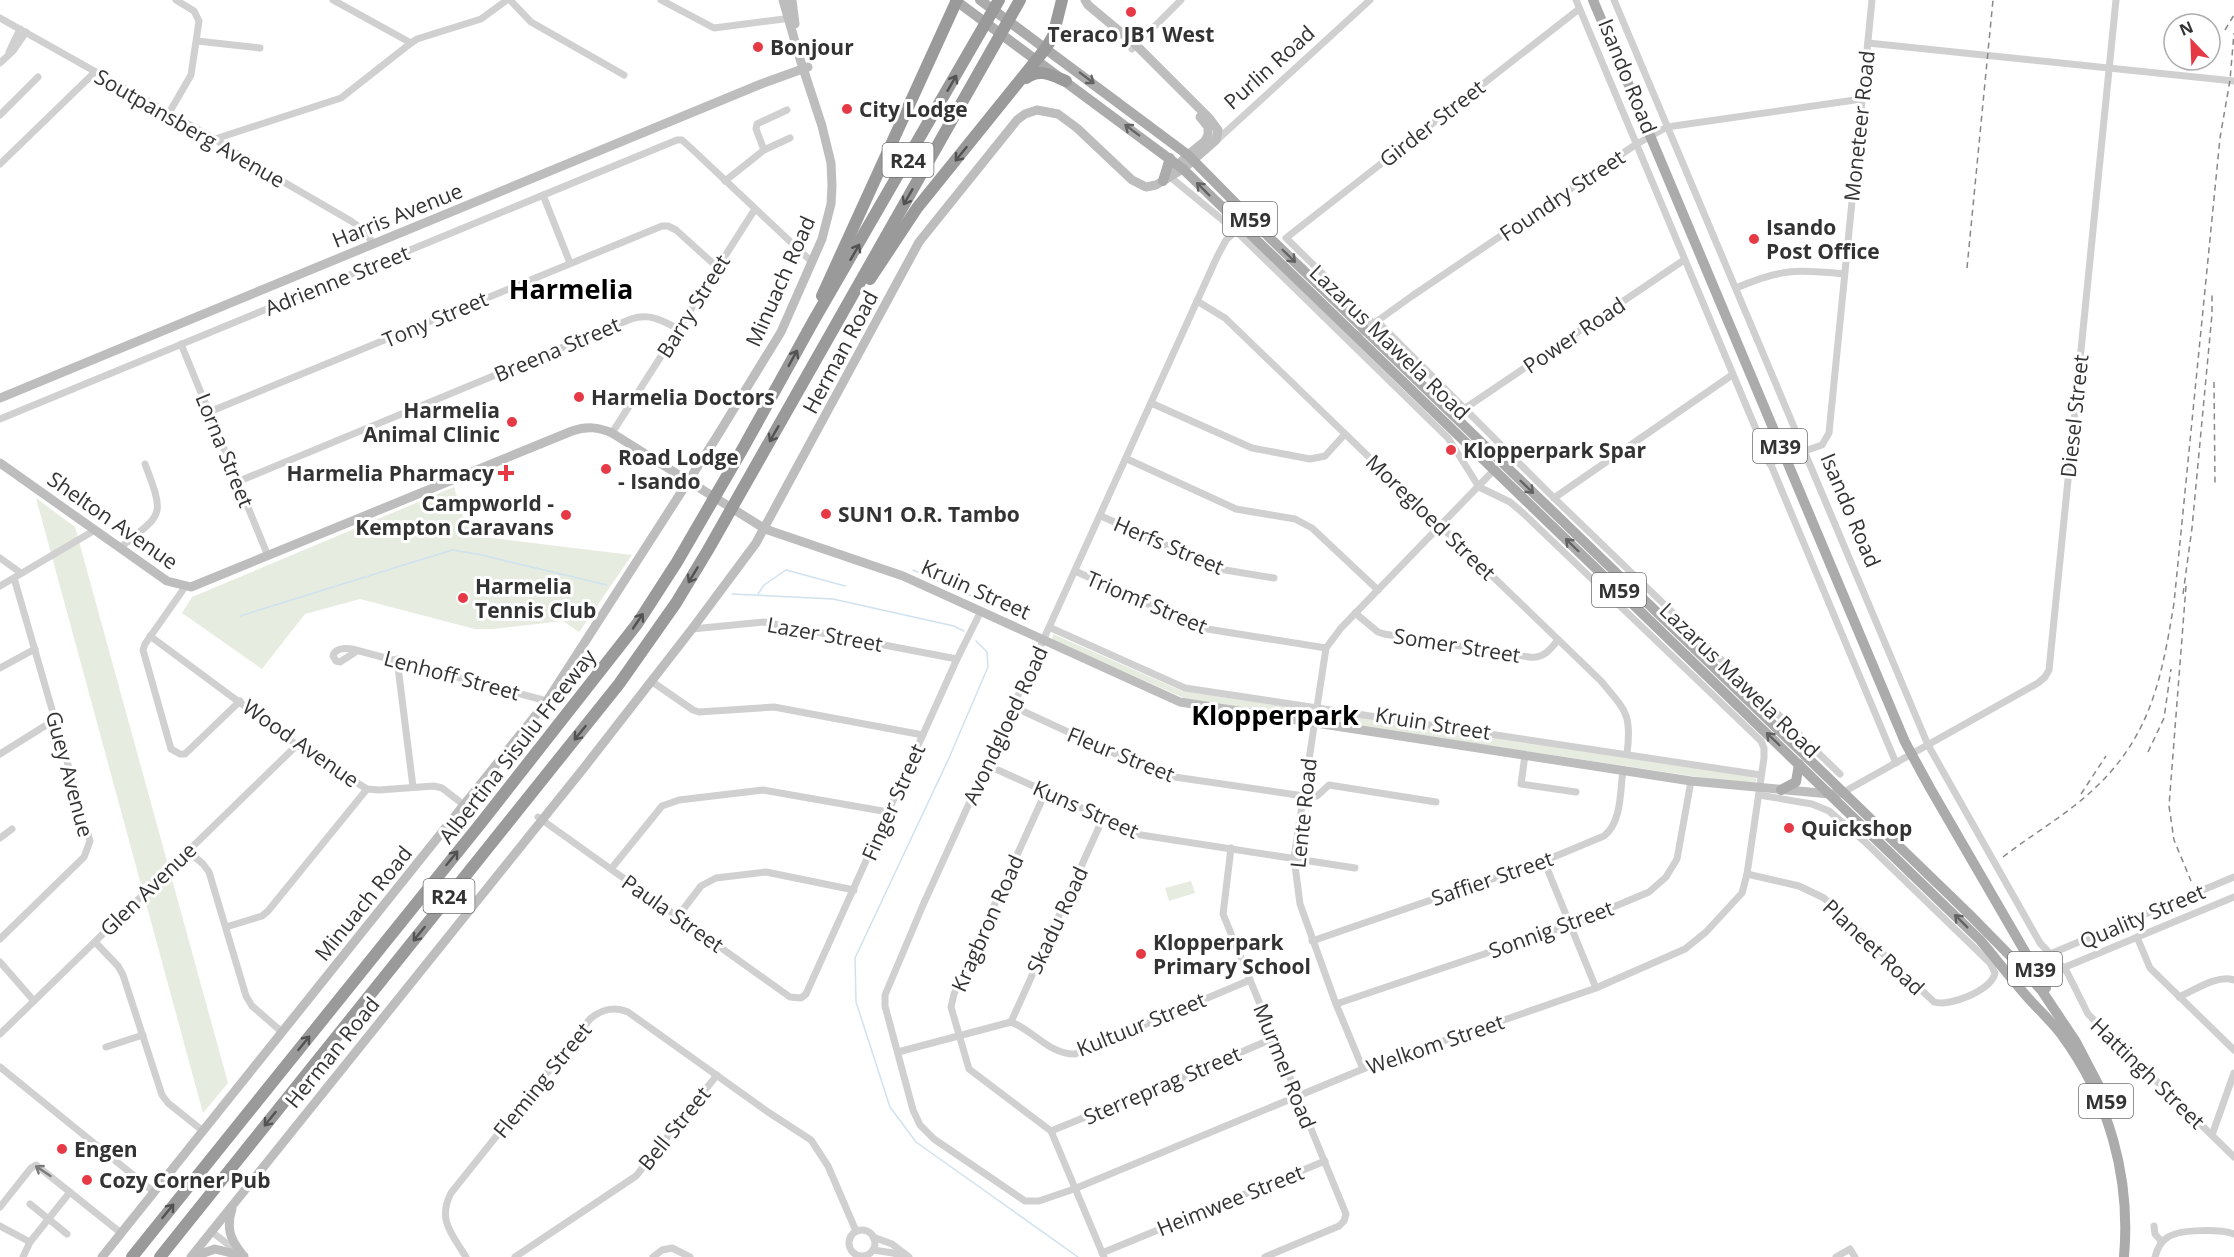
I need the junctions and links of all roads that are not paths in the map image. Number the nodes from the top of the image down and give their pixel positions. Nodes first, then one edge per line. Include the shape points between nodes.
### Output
1 (176, 0) edge
2 (333, 0) edge
3 (509, 0) edge
4 (661, 0) edge
5 (783, 0) edge
6 (792, 0) edge
7 (956, 0) edge
8 (980, 0) edge
9 (999, 0) edge
10 (1020, 0) edge
11 (1062, 0) edge
12 (1085, 0) edge
13 (1093, 0) edge
14 (1181, 0) edge
15 (1370, 0) edge
16 (1576, 0) edge
17 (1593, 0) edge
18 (1614, 0) edge
19 (1872, 0) edge
20 (2116, 0) edge
21 (1579, 9) junction
22 (1098, 12) junction
23 (0, 18) edge
24 (790, 18) junction
25 (23, 31) junction
26 (197, 41) junction
27 (411, 43) junction
28 (1868, 43) junction
29 (1134, 47) junction
30 (260, 48) dead end
31 (1046, 48) junction
32 (1037, 59) junction
33 (0, 63) edge
34 (2109, 68) junction
35 (806, 70) junction
36 (95, 72) junction
37 (624, 75) dead end
38 (38, 77) dead end
39 (1066, 81) junction
40 (2234, 81) edge
41 (1014, 89) junction
42 (1862, 99) junction
43 (787, 110) dead end
44 (169, 113) junction
45 (0, 115) edge
46 (1667, 127) junction
47 (1650, 136) junction
48 (790, 138) dead end
49 (215, 139) junction
50 (1216, 140) junction
51 (1635, 145) junction
52 (764, 150) junction
53 (1191, 158) junction
54 (0, 164) edge
55 (1177, 164) junction
56 (1167, 178) junction
57 (725, 181) junction
58 (543, 195) junction
59 (754, 209) junction
60 (1236, 231) junction
61 (374, 244) junction
62 (1684, 260) junction
63 (812, 262) junction
64 (570, 263) junction
65 (717, 267) junction
66 (1844, 274) junction
67 (1736, 288) junction
68 (1197, 301) junction
69 (845, 310) junction
70 (814, 320) junction
71 (1368, 328) junction
72 (678, 329) junction
73 (181, 344) junction
74 (1732, 375) junction
75 (0, 398) edge
76 (1151, 403) junction
77 (1464, 409) junction
78 (209, 412) junction
79 (0, 419) edge
80 (612, 433) junction
81 (1345, 434) junction
82 (1478, 439) junction
83 (1805, 450) junction
84 (1785, 457) junction
85 (1127, 459) junction
86 (0, 463) edge
87 (1769, 463) junction
88 (145, 464) dead end
89 (1494, 470) junction
90 (688, 481) junction
91 (237, 482) junction
92 (1479, 487) junction
93 (1554, 498) junction
94 (1101, 516) junction
95 (1440, 526) junction
96 (765, 529) junction
97 (95, 530) junction
98 (120, 548) junction
99 (268, 556) junction
100 (0, 558) edge
101 (1075, 572) junction
102 (21, 573) junction
103 (14, 578) junction
104 (1274, 578) dead end
105 (0, 586) edge
106 (185, 587) junction
107 (1378, 591) junction
108 (981, 611) junction
109 (1355, 613) junction
110 (1051, 628) junction
111 (692, 629) junction
112 (150, 636) junction
113 (1045, 639) junction
114 (1558, 640) junction
115 (1326, 648) junction
116 (35, 649) junction
117 (357, 651) dead end
118 (397, 659) junction
119 (957, 659) junction
120 (0, 668) edge
121 (651, 681) junction
122 (240, 701) junction
123 (547, 701) junction
124 (1014, 707) junction
125 (1317, 708) junction
126 (56, 720) junction
127 (1315, 724) junction
128 (923, 735) junction
129 (297, 745) junction
130 (1928, 745) junction
131 (0, 754) edge
132 (1627, 754) junction
133 (1911, 754) junction
134 (1525, 755) junction
135 (1896, 763) junction
136 (1799, 764) junction
137 (987, 765) junction
138 (1623, 770) junction
139 (1840, 774) dead end
140 (1761, 775) junction
141 (1691, 781) junction
142 (413, 787) junction
143 (367, 789) junction
144 (1760, 790) junction
145 (1780, 790) junction
146 (1046, 791) junction
147 (1576, 792) dead end
148 (1842, 793) junction
149 (1830, 794) junction
150 (1304, 796) junction
151 (1436, 802) dead end
152 (464, 805) junction
153 (888, 812) junction
154 (540, 818) junction
155 (1103, 818) junction
156 (12, 829) dead end
157 (0, 838) edge
158 (1232, 848) junction
159 (188, 851) junction
160 (1294, 858) junction
161 (1544, 861) junction
162 (1355, 868) dead end
163 (611, 869) junction
164 (1747, 874) junction
165 (2234, 877) edge
166 (854, 890) junction
167 (2234, 897) edge
168 (678, 916) junction
169 (2006, 922) junction
170 (1569, 925) junction
171 (226, 927) junction
172 (2137, 937) junction
173 (0, 939) edge
174 (1312, 940) junction
175 (95, 942) junction
176 (2050, 954) junction
177 (0, 962) edge
178 (2021, 967) junction
179 (2063, 968) junction
180 (1250, 980) junction
181 (2234, 980) edge
182 (1596, 988) junction
183 (806, 994) joint
184 (2180, 996) junction
185 (34, 1001) junction
186 (1336, 1004) junction
187 (2043, 1013) junction
188 (2062, 1018) junction
189 (1011, 1022) junction
190 (282, 1032) junction
191 (0, 1034) edge
192 (143, 1035) junction
193 (959, 1037) junction
194 (1274, 1038) junction
195 (106, 1047) dead end
196 (2234, 1050) edge
197 (898, 1052) junction
198 (0, 1067) edge
199 (1363, 1068) junction
200 (2234, 1073) edge
201 (717, 1076) junction
202 (1297, 1095) junction
203 (203, 1131) junction
204 (1051, 1131) junction
205 (2212, 1135) junction
206 (2234, 1156) edge
207 (1325, 1161) junction
208 (1074, 1189) junction
209 (70, 1192) junction
210 (154, 1192) junction
211 (1012, 1193) joint
212 (30, 1204) dead end
213 (234, 1204) junction
214 (0, 1207) edge
215 (49, 1219) junction
216 (0, 1226) edge
217 (2154, 1226) dead end
218 (212, 1232) junction
219 (856, 1232) junction
220 (122, 1233) junction
221 (67, 1234) dead end
222 (2234, 1234) edge
223 (873, 1237) junction
224 (30, 1242) junction
225 (2162, 1242) junction
226 (850, 1249) junction
227 (873, 1250) junction
228 (1103, 1255) edge
229 (243, 1256) edge
230 (23, 1257) edge
231 (102, 1257) edge
232 (132, 1257) edge
233 (160, 1257) edge
234 (192, 1257) edge
235 (466, 1257) edge
236 (514, 1257) edge
237 (652, 1257) edge
238 (690, 1257) edge
239 (845, 1257) edge
240 (860, 1257) edge
241 (907, 1257) edge
242 (1265, 1257) edge
243 (1836, 1257) edge
244 (1855, 1257) edge
245 (2124, 1257) edge
246 (2129, 1257) edge
247 (2155, 1257) edge

1 - 26 street via 197,15
2 - 27 street
3 - 27 street via 481,19
3 - 37 street via 531,22
4 - 24 street via 714,28
5 - 24 main road
6 - 24 main road
7 - 32 main road, Lazarus Mawela Road / M59
7 - 70 highway
8 - 31 main road, Lazarus Mawela Road / M59
70 -> 9 highway, Albertina Sisulu Freeway / R24
10 -> 69 highway, Albertina Sisulu Freeway / R24
11 - 31 highway
12 - 22 main road
13 - 22 main road
14 - 29 street
15 - 50 street, Purlin Road
16 - 21 street, Isando Road
17 - 47 main road, Isando Road / M39
18 - 46 street, Isando Road
19 - 28 street, Moneteer Road
20 - 34 street, Diesel Street
21 - 51 street, Isando Road
21 - 71 street, Girder Street via 1286,238
22 - 29 main road
23 - 25 street, Soutpansberg Avenue
24 - 35 main road, Minuach Road
25 - 33 street via 13,51
25 - 36 street, Soutpansberg Avenue
26 - 30 street
26 - 44 street via 191,75
27 - 49 street via 341,98
28 - 34 street
28 - 42 street, Moneteer Road
29 - 50 main road via 1213,122 1218,130
29 - 53 main road via 1208,127 1205,141
31 - 32 highway
31 -> 53 main road, Lazarus Mawela Road / M59
32 - 39 main road, Lazarus Mawela Road / M59
32 - 41 highway
34 - 40 street
34 - 130 street, Diesel Street via 2049,670 2038,683
35 - 61 main road, Harris Avenue
35 - 63 main road, Minuach Road via 831,163 832,186 826,226
36 - 44 street, Soutpansberg Avenue
36 - 54 street
38 - 45 street
39 - 41 highway via 1039,72
55 -> 39 main road, Lazarus Mawela Road / M59
41 -> 69 highway via 917,208
42 - 46 street, Foundry Street
42 - 66 street, Moneteer Road
43 - 52 street via 756,124
44 - 49 street, Soutpansberg Avenue
46 - 47 street, Foundry Street
46 - 67 street, Isando Road
47 - 51 street, Foundry Street
47 - 84 main road, Isando Road / M39
48 - 52 street
49 - 61 street, Soutpansberg Avenue via 351,221
50 - 53 main road, Purlin Road
51 - 62 street, Isando Road
51 - 71 street, Foundry Street
52 - 57 street
53 - 55 main road, Herman Road
53 -> 71 main road, Lazarus Mawela Road / M59
55 - 56 main road
55 - 56 main road, Herman Road
71 -> 55 main road, Lazarus Mawela Road / M59
56 - 60 street
56 - 96 main road, Herman Road via 1149,187 1132,180 1058,114 1037,110 1017,120 919,242
57 - 58 street, Adrienne Street via 684,141 678,140
57 - 59 street
58 - 64 street
58 - 73 street, Adrienne Street
59 - 63 street
59 - 65 street, Barry Street
60 - 68 street, Avondgloed Road via 1226,240
60 - 92 street via 1448,438
61 - 75 main road, Harris Avenue
62 - 74 street, Isando Road
62 - 77 street, Power Road
63 - 90 main road, Minuach Road via 776,342
64 - 65 street, Tony Street via 665,226 676,230
64 - 78 street, Tony Street
65 - 72 street, Barry Street
66 - 67 street via 1787,271
66 - 83 street, Moneteer Road via 1829,433 1822,445
67 - 83 street, Isando Road
68 - 76 street, Avondgloed Road
68 - 81 street, Moregloed Street via 1220,314
69 -> 233 highway, Albertina Sisulu Freeway / R24 via 676,603 619,684
232 -> 70 highway, Albertina Sisulu Freeway / R24 via 642,615
71 - 77 street
71 - 82 main road, Lazarus Mawela Road / M59
71 - 89 main road, Lazarus Mawela Road / M59
72 - 80 street, Barry Street
72 - 91 street, Breena Street via 653,317 639,316
73 - 78 street, Lorna Street
73 - 79 street, Adrienne Street
74 - 87 street, Isando Road
74 - 93 street
76 - 81 street via 1252,448 1310,459 1325,456
76 - 85 street, Avondgloed Road
77 - 93 street
78 - 91 street, Lorna Street
80 - 90 main road, Shelton Avenue
80 - 99 main road, Shelton Avenue via 591,427 572,431
81 - 95 street, Moregloed Street
82 - 89 main road
82 -> 148 main road, Lazarus Mawela Road / M59
83 - 84 street, Moneteer Road
83 - 130 street, Isando Road
84 - 87 street, Moneteer Road
84 - 133 main road, Isando Road / M39
85 - 94 street, Avondgloed Road
85 - 107 street via 1236,509 1305,523
86 - 97 main road, Shelton Avenue
87 - 135 street, Isando Road
88 - 98 street via 158,498 158,510 150,524
89 - 92 street, Lente Road
136 -> 89 main road, Lazarus Mawela Road / M59
90 - 96 main road, Shelton Avenue
90 - 123 main road, Minuach Road
91 - 99 street, Lorna Street
92 - 95 street, Lente Road
92 - 140 street, Welkom Street via 1523,513 1761,741 1765,753
93 - 139 street
94 - 101 street, Avondgloed Road
94 - 104 street, Herfs Street via 1219,569
95 - 107 street, Lente Road
95 - 114 street, Moregloed Street
96 - 108 main road, Kruin Street via 874,565
96 - 111 main road, Herman Road
97 - 98 main road, Shelton Avenue
97 - 102 street
98 - 106 main road, Shelton Avenue via 167,581
99 - 106 main road, Shelton Avenue
100 - 102 street
101 - 110 street, Avondgloed Road
101 - 115 street, Triomf Street via 1201,628
102 - 103 street
103 - 105 street
103 - 116 street, Guey Avenue
106 - 112 street
107 - 109 street, Lente Road
108 - 113 main road, Kruin Street
108 - 119 street, Finger Street
109 - 114 street, Somer Street via 1384,634 1528,657 1545,654
109 - 115 street, Lente Road
110 - 113 street, Avondgloed Road
110 - 125 street, Kruin Street via 1185,688
111 - 119 street, Lazer Street via 771,623
111 - 121 main road, Herman Road
112 - 122 street, Wood Avenue
112 - 122 street via 144,646 144,658 174,752 188,752
113 - 124 street, Avondgloed Road
113 - 127 main road, Kruin Street via 1174,700
114 - 132 street, Moregloed Street via 1601,681 1623,709 1629,725
115 - 125 street, Lente Road
116 - 120 street
116 - 126 street, Guey Avenue
117 - 118 street, Lenhoff Street
118 - 123 street, Lenhoff Street
118 - 142 street
119 - 128 street, Finger Street
121 - 128 street via 699,712 774,707
121 - 154 main road, Herman Road
122 - 129 street, Wood Avenue
123 - 152 main road, Minuach Road
124 - 137 street, Avondgloed Road
124 - 150 street, Fleur Street via 1161,775
125 - 127 street, Lente Road
125 - 132 street, Kruin Street
126 - 131 street
126 - 173 street, Guey Avenue via 90,846 84,857
127 - 134 main road, Kruin Street
127 - 150 street, Lente Road
128 - 153 street, Finger Street
129 - 143 street, Wood Avenue
129 - 159 street, Glen Avenue
130 - 133 street, Diesel Street
130 - 176 street, Isando Road via 2040,943
132 - 140 street, Kruin Street
133 - 135 street, Diesel Street
133 - 169 main road, Isando Road / M39
134 - 138 main road, Kruin Street
134 - 147 street via 1521,784
135 - 148 street, Diesel Street
136 - 145 main road via 1796,782
136 - 149 main road, Lazarus Mawela Road / M59
137 - 146 street, Kuns Street
137 - 197 street, Avondgloed Road via 887,987 885,1006
138 - 141 main road, Kruin Street
138 - 161 street, Saffier Street via 1611,831
140 - 144 street, Welkom Street
141 - 144 main road, Kruin Street
141 - 170 street, Sonnig Street via 1680,851 1666,877 1649,892
142 - 143 street, Wood Avenue
142 - 152 street, Wood Avenue via 438,787
143 - 171 street via 268,911
144 - 145 main road, Kruin Street
144 - 164 street, Welkom Street
144 - 164 street, Planeet Road via 1829,811 1990,963 1994,976 1990,984 1952,1002 1934,1002 1824,898 1799,886
145 - 149 main road, Kruin Street
146 - 155 street, Kuns Street
146 - 193 street, Kragbron Road via 952,1000
148 - 149 main road, Kruin Street
148 - 178 main road, Lazarus Mawela Road / M59
187 -> 149 main road, Lazarus Mawela Road / M59 via 1969,928
150 - 151 street via 1317,795 1329,785
150 - 160 street, Lente Road
152 - 190 main road, Minuach Road
153 - 163 street via 763,790 678,800 662,806
153 - 166 street, Finger Street
154 - 163 street, Paula Street
154 - 213 main road, Herman Road
155 - 158 street, Kuns Street via 1140,835
155 - 189 street, Skadu Road
156 - 157 street
158 - 160 street, Kuns Street
158 - 180 street, Murmel Road via 1223,913
159 - 171 street via 208,869
159 - 175 street, Glen Avenue
160 - 162 street, Kuns Street
160 - 174 street, Lente Road via 1299,899
161 - 170 street
161 - 174 street, Saffier Street
163 - 168 street, Paula Street
164 - 182 street, Welkom Street via 1737,900 1690,945
165 - 176 street, Quality Street
166 - 168 street via 766,872 716,878 701,886
166 - 183 street, Finger Street
167 - 172 street
168 - 183 street, Paula Street via 790,997 799,999
169 - 178 main road, Isando Road / M39
169 - 188 main road, Isando Road / M39
170 - 182 street
170 - 186 street, Sonnig Street
171 - 190 street via 248,1001
172 - 179 street
172 - 184 street via 2150,968
174 - 186 street, Lente Road
175 - 185 street, Glen Avenue
175 - 192 street via 122,971
176 - 179 street, Hattingh Street
177 - 185 street
178 - 187 main road, M39
178 - 188 main road, Lazarus Mawela Road / M59
179 - 205 street, Hattingh Street via 2088,1014
180 - 189 street, Kultuur Street via 1075,1054 1057,1051
180 - 194 street, Murmel Road
181 - 184 street via 2218,980
182 - 199 street, Welkom Street
184 - 196 street
185 - 191 street, Glen Avenue
186 - 199 street, Lente Road
187 - 245 main road, Lazarus Mawela Road / M59 via 2073,1052 2095,1090 2111,1130 2124,1192
188 - 246 main road, Lazarus Mawela Road / M59 via 2102,1091 2119,1140 2129,1203
189 - 193 street
190 - 203 main road, Minuach Road
192 - 195 street
192 - 203 street via 162,1095
193 - 197 street
193 - 204 street, Kragbron Road via 972,1073
194 - 202 street, Murmel Road
194 - 204 street, Sterreprag Street
197 - 211 street, Avondgloed Road via 913,1110 922,1128
198 - 210 street
199 - 202 street, Welkom Street
200 - 205 street
201 - 219 street, Fleming Street via 811,1140 822,1155
201 - 235 street, Fleming Street via 628,1012 612,1009 595,1015 451,1193 444,1213 446,1222
201 - 236 street, Bell Street via 639,1173
202 - 207 street, Murmel Road
202 - 208 street, Welkom Street
203 - 210 main road, Minuach Road
204 - 208 street
205 - 206 street, Hattingh Street
207 - 228 street, Heimwee Street
207 - 242 street, Murmel Road via 1346,1212 1345,1220
208 - 211 street, Welkom Street via 1035,1202
208 - 228 street
209 -> 214 street via 34,1165
209 - 215 street
209 - 220 street
210 - 220 main road, Minuach Road
212 - 215 street
213 - 218 main road, Herman Road
213 - 229 main road via 229,1230
215 - 221 street
215 - 224 street
216 - 224 street
217 - 225 street
218 - 229 street
218 - 234 main road, Herman Road
219 - 223 street via 866,1231
219 - 226 street via 849,1239
220 - 231 main road, Minuach Road
222 - 225 street via 2210,1230 2169,1236
223 - 227 street
223 - 241 street via 892,1244
224 - 230 street
225 - 247 street
226 - 239 street
226 - 240 street
227 - 240 street
227 - 241 street
229 - 234 main road via 215,1249
237 - 238 street via 672,1248
243 - 244 street via 1850,1249

